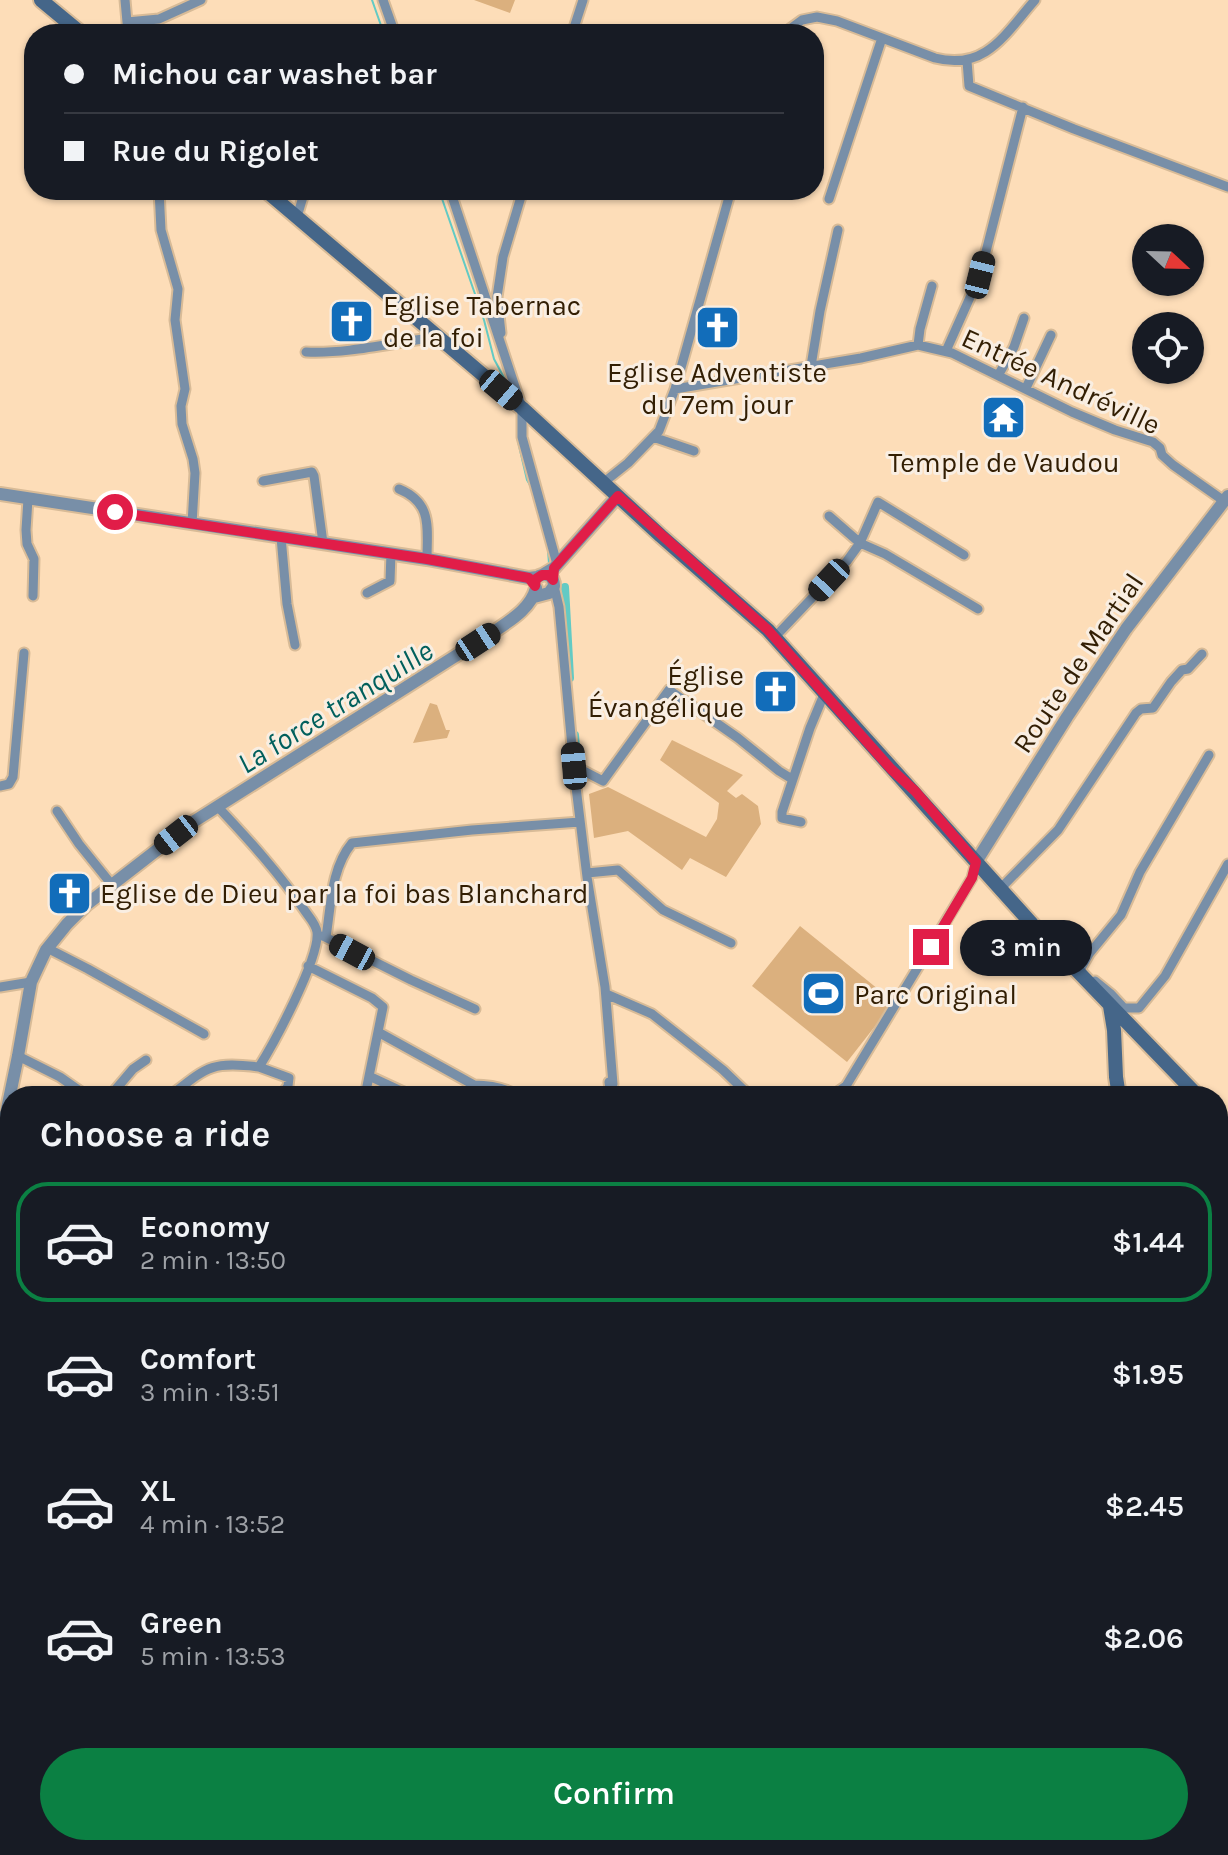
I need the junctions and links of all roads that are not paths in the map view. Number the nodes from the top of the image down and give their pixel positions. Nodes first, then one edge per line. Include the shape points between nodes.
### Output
1 (41, 0) edge
2 (125, 0) edge
3 (201, 0) edge
4 (383, 0) edge
5 (583, 0) edge
6 (1035, 0) edge
7 (70, 24) edge
8 (128, 24) edge
9 (140, 24) edge
10 (391, 24) edge
11 (575, 24) edge
12 (797, 24) edge
13 (882, 38) junction
14 (967, 61) junction
15 (1023, 107) junction
16 (1228, 187) edge
17 (829, 199) dead end
18 (160, 200) edge
19 (277, 200) edge
20 (302, 200) edge
21 (453, 200) edge
22 (520, 200) edge
23 (728, 200) edge
24 (297, 217) junction
25 (838, 230) dead end
26 (932, 286) dead end
27 (1024, 318) dead end
28 (1051, 335) dead end
29 (438, 337) junction
30 (918, 345) junction
31 (502, 349) junction
32 (946, 351) junction
33 (306, 352) dead end
34 (811, 366) junction
35 (999, 374) junction
36 (1026, 388) junction
37 (675, 389) junction
38 (522, 408) junction
39 (653, 437) junction
40 (694, 451) dead end
41 (263, 481) dead end
42 (603, 483) junction
43 (399, 489) dead end
44 (0, 494) edge
45 (618, 496) junction
46 (28, 499) junction
47 (1225, 503) edge
48 (829, 516) dead end
49 (192, 524) junction
50 (281, 537) junction
51 (323, 543) junction
52 (860, 543) junction
53 (391, 553) junction
54 (964, 555) dead end
55 (427, 559) junction
56 (543, 583) junction
57 (367, 593) dead end
58 (33, 596) dead end
59 (978, 609) dead end
60 (775, 637) junction
61 (295, 645) dead end
62 (24, 653) dead end
63 (1202, 654) dead end
64 (825, 692) junction
65 (1209, 755) dead end
66 (574, 766) junction
67 (792, 779) junction
68 (0, 786) edge
69 (218, 807) junction
70 (57, 811) dead end
71 (580, 822) junction
72 (801, 822) dead end
73 (976, 862) junction
74 (1228, 864) edge
75 (587, 873) junction
76 (112, 885) junction
77 (1000, 889) junction
78 (321, 935) junction
79 (731, 943) dead end
80 (47, 948) junction
81 (1064, 959) junction
82 (308, 966) junction
83 (1081, 968) junction
84 (31, 982) junction
85 (0, 987) edge
86 (606, 994) junction
87 (1110, 1006) junction
88 (475, 1009) dead end
89 (378, 1032) junction
90 (204, 1034) dead end
91 (18, 1056) junction
92 (146, 1060) dead end
93 (259, 1067) junction
94 (369, 1076) junction
95 (12, 1086) edge
96 (73, 1086) edge
97 (119, 1086) edge
98 (183, 1086) edge
99 (288, 1086) edge
100 (367, 1086) edge
101 (390, 1086) edge
102 (492, 1086) edge
103 (610, 1086) edge
104 (739, 1086) edge
105 (846, 1086) edge
106 (1117, 1086) edge
107 (1188, 1086) edge

1 - 7 main road
2 - 8 street
3 - 9 street
4 - 10 street
5 - 11 street
6 - 14 street via 1000,41
12 - 13 street via 817,17
13 - 14 street via 935,58
13 - 17 street
14 - 15 street via 969,86
15 - 16 street
15 - 32 street via 980,275
18 - 49 street via 161,230 178,289 175,320 185,389 182,424 195,473
19 - 24 main road
20 - 24 street
21 - 31 street
22 - 31 street via 497,297
23 - 37 street
24 - 29 main road
25 - 34 street
26 - 30 street
27 - 35 street
28 - 36 street
29 - 33 street
29 - 38 main road
30 - 32 street, Entrée Andréville
30 - 34 street, Entrée Andréville
31 - 38 street
32 - 35 street, Entrée Andréville
34 - 37 street, Entrée Andréville
35 - 36 street, Entrée Andréville
36 - 47 street, Entrée Andréville via 1116,431 1153,442 1173,465
37 - 39 street
38 - 42 main road
38 - 56 street
39 - 40 street
39 - 42 street
41 - 51 street via 312,472
42 - 45 main road
43 - 55 street via 415,497 423,511
44 - 46 street
45 - 56 street
45 - 60 main road
46 - 49 street
46 - 58 street
47 - 73 street, Route de Martial via 1126,629
48 - 52 street
49 - 50 street
50 - 51 street
50 - 61 street
51 - 53 street
52 - 54 street via 878,502
52 - 59 street
52 - 60 street
53 - 55 street
53 - 57 street via 390,581
55 - 56 street
56 - 66 street via 559,607
56 - 69 street via 516,616 495,631
60 - 64 main road
62 - 68 street via 13,777
63 - 77 street via 1182,670 1153,708 1136,713 1058,830
64 - 67 street
64 - 73 main road
65 - 83 street via 1140,872 1121,915
66 - 67 street via 603,781 669,690
66 - 71 street
67 - 72 street via 782,818
69 - 76 street
69 - 78 street via 286,882
70 - 76 street
71 - 75 street
71 - 78 street via 352,843 342,855
73 - 77 main road
73 - 105 street via 972,878
74 - 83 street via 1173,963 1139,1008 1124,1008
75 - 79 street via 618,870 663,910
75 - 86 street
76 - 80 street
77 - 81 main road
78 - 82 street
78 - 88 street
80 - 84 street
80 - 90 street
81 - 83 street
81 - 87 main road
82 - 89 street via 383,1007
82 - 93 street
84 - 85 street
84 - 91 street
86 - 103 street
86 - 104 street via 652,1014
87 - 106 main road
87 - 107 main road
89 - 94 street
89 - 102 street via 474,1085
91 - 95 street
91 - 96 street
92 - 97 street
93 - 98 street via 231,1064 202,1071
93 - 99 street via 289,1078
94 - 100 street
94 - 101 street

